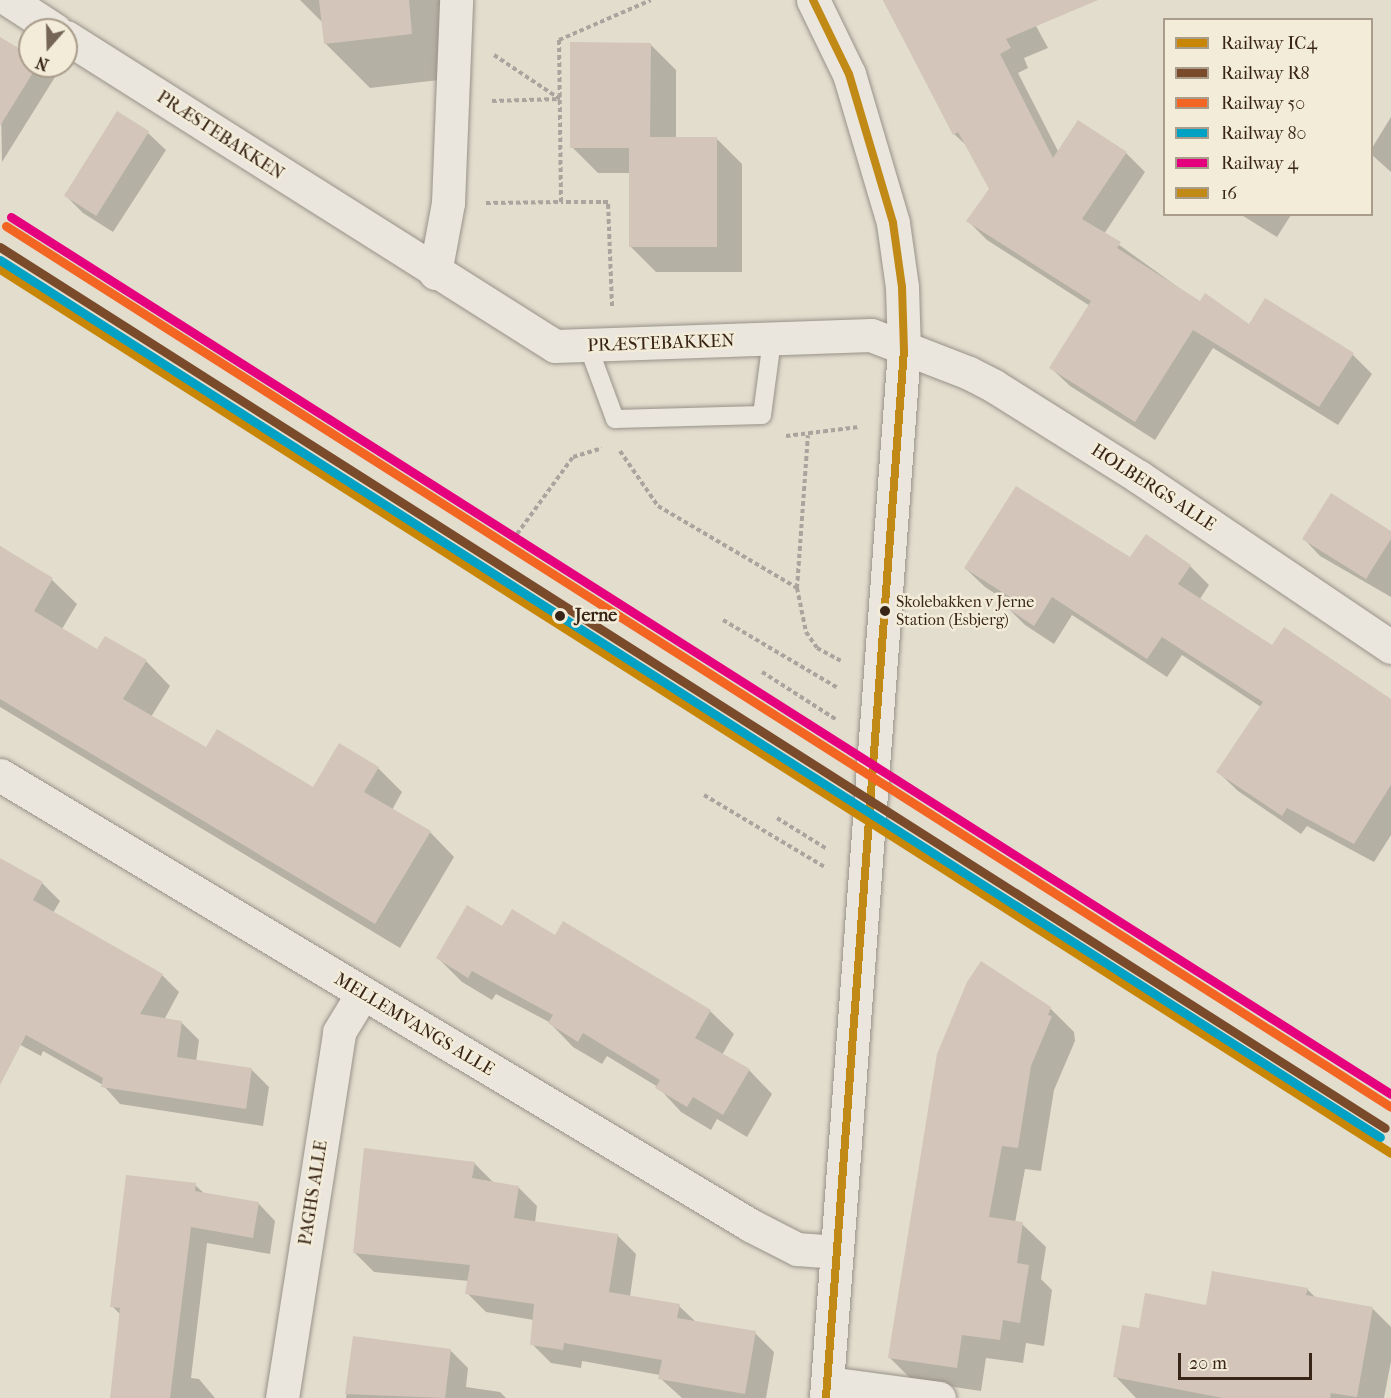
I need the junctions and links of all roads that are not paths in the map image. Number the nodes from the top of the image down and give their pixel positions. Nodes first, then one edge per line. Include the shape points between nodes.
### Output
1 (9, 0) edge
2 (813, 0) edge
3 (456, 15) edge
4 (37, 18) edge
5 (78, 45) edge
6 (435, 273) junction
7 (772, 340) junction
8 (601, 346) junction
9 (904, 350) junction
10 (1391, 647) edge
11 (0, 775) edge
12 (362, 994) junction
13 (837, 1252) junction
14 (827, 1391) edge
15 (282, 1398) edge
16 (939, 1398) edge

1 - 4 street
2 - 9 street via 849,74 893,224 902,287
3 - 6 street via 448,203
5 - 6 street, PRÆSTEBAKKEN
6 - 8 street, PRÆSTEBAKKEN via 555,346
7 - 8 street, PRÆSTEBAKKEN
7 - 8 lane via 762,415 615,419
7 - 9 street, PRÆSTEBAKKEN via 871,335
9 - 10 street, HOLBERGS ALLE via 994,386 1139,477
9 - 13 street
11 - 12 street, MELLEMVANGS ALLE
12 - 13 street, MELLEMVANGS ALLE via 783,1244
12 - 15 street, PAGHS ALLE via 339,1032
13 - 14 street
14 - 16 street

